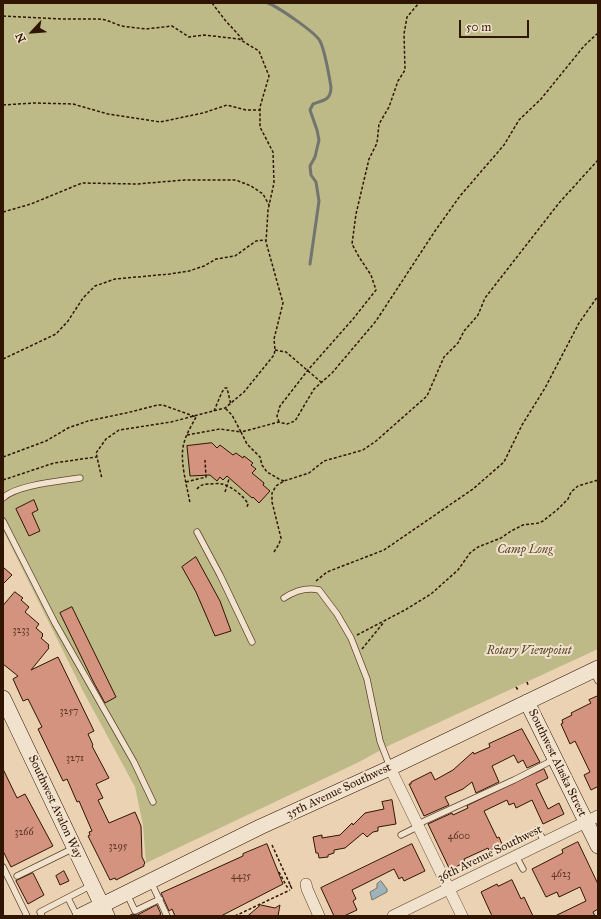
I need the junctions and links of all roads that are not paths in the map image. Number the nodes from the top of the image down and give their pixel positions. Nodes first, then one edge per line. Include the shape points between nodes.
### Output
1 (80, 478) dead end
2 (3, 498) edge
3 (3, 521) edge
4 (197, 532) dead end
5 (284, 598) dead end
6 (252, 642) dead end
7 (596, 673) edge
8 (3, 698) edge
9 (528, 702) junction
10 (555, 759) junction
11 (390, 768) junction
12 (154, 802) dead end
13 (592, 819) edge
14 (418, 825) junction
15 (538, 829) dead end
16 (401, 835) dead end
17 (544, 842) junction
18 (598, 846) edge
19 (74, 848) junction
20 (516, 856) junction
21 (3, 867) edge
22 (523, 869) dead end
23 (17, 876) dead end
24 (151, 881) junction
25 (306, 884) dead end
26 (92, 885) junction
27 (449, 888) junction
28 (127, 893) junction
29 (68, 898) junction
30 (160, 899) junction
31 (104, 911) edge
32 (27, 916) edge
33 (42, 916) edge
34 (79, 916) edge
35 (167, 916) edge
36 (319, 916) edge
37 (393, 916) edge
38 (462, 916) edge

1 - 2 lane via 37,485 7,494
3 - 12 lane
4 - 6 lane
5 - 11 lane via 301,589 319,590 333,609 351,638 367,679 380,741
7 - 9 main road, 35th Avenue Southwest
8 - 19 main road, Southwest Avalon Way
9 - 10 main road, Southwest Alaska Street
9 - 11 main road, 35th Avenue Southwest
10 - 13 main road, Southwest Alaska Street via 564,786
10 - 14 lane
11 - 14 street
11 - 24 main road, 35th Avenue Southwest via 260,827
13 - 17 street, 36th Avenue Southwest
13 - 18 main road, Southwest Alaska Street
14 - 16 lane
14 - 27 street
15 - 17 lane
17 - 20 street, 36th Avenue Southwest
19 - 23 lane
19 - 26 main road, Southwest Avalon Way
20 - 22 lane
20 - 27 street, 36th Avenue Southwest
21 - 32 lane
24 - 28 main road, 35th Avenue Southwest
24 - 30 lane
25 - 36 street
26 - 29 lane
26 - 31 main road, Southwest Avalon Way
27 - 37 street, 36th Avenue Southwest
27 - 38 street
28 - 30 lane via 136,911
28 - 31 main road, 35th Avenue Southwest
29 - 33 lane via 40,912
29 - 34 lane
30 - 35 lane
31 - 34 main road, 35th Avenue Southwest

